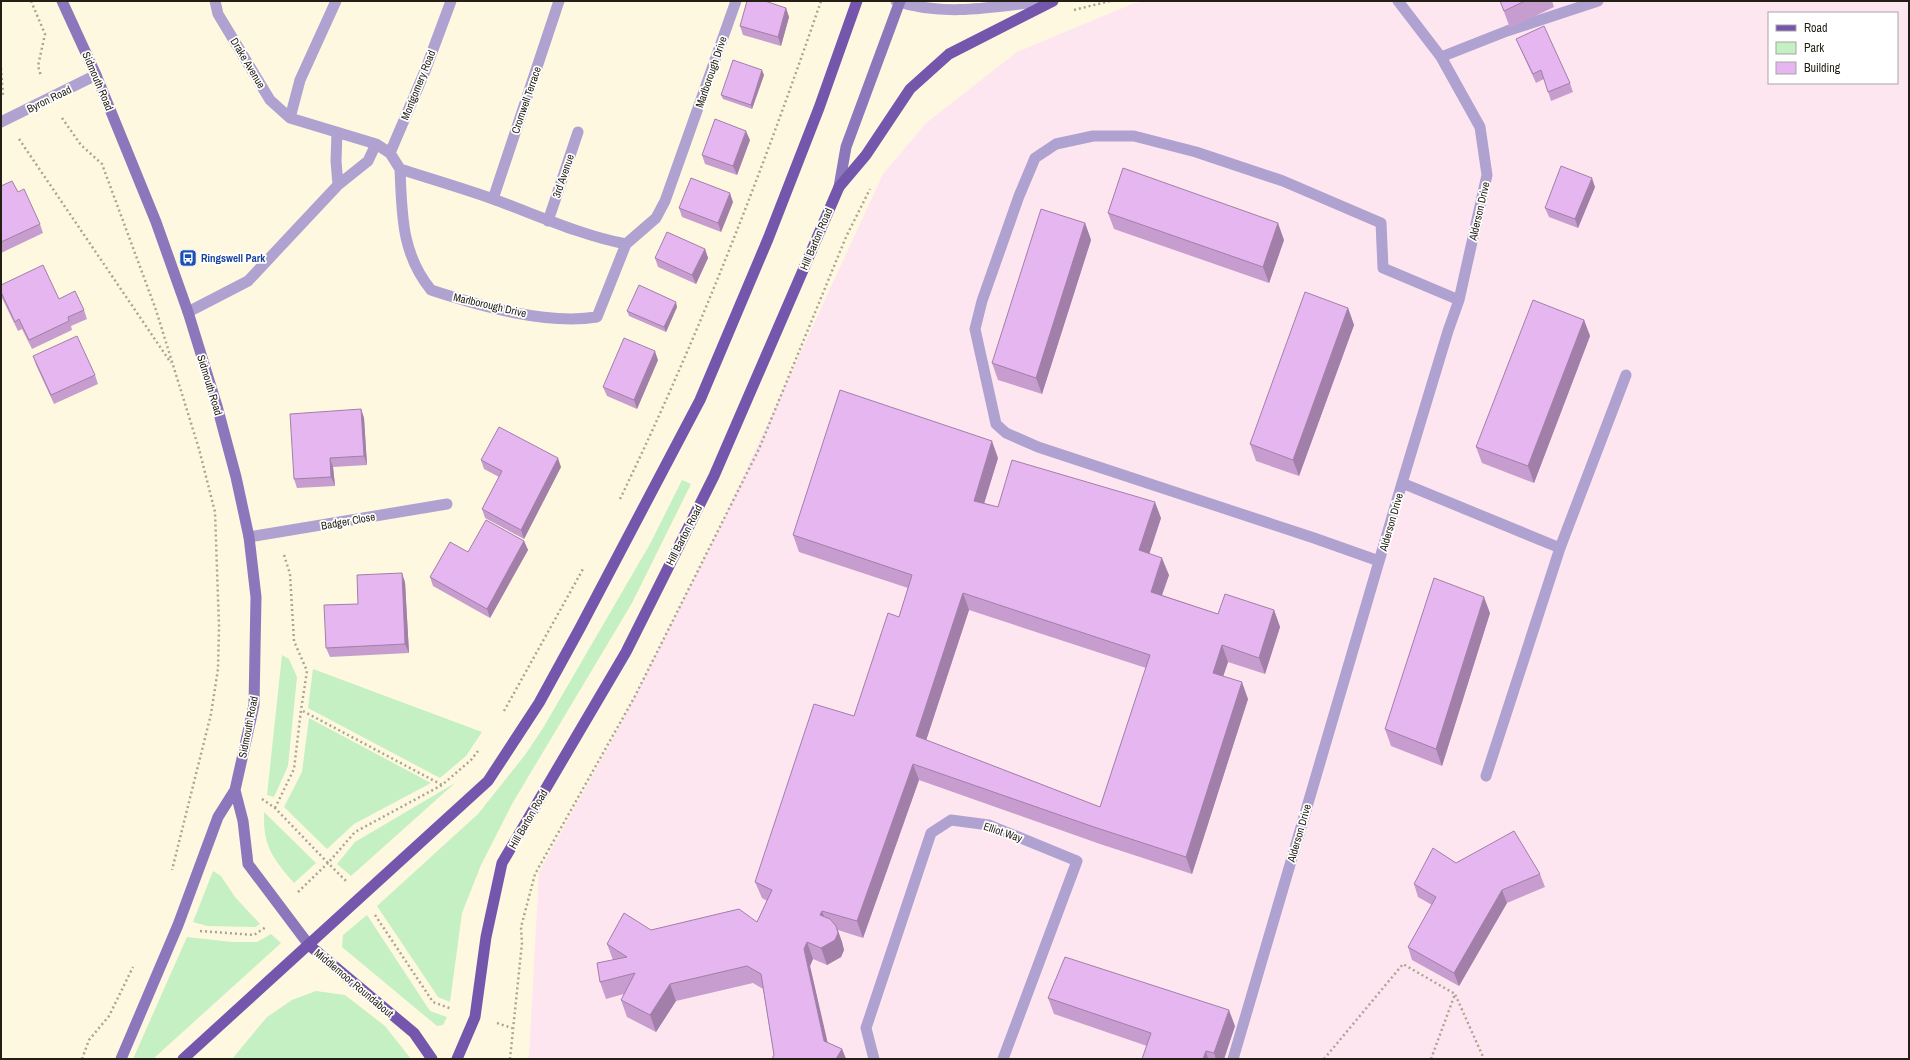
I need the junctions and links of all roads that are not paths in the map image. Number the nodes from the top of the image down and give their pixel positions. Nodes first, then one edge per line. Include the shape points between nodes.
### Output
1 (62, 1) edge
2 (215, 1) edge
3 (336, 1) edge
4 (451, 1) edge
5 (559, 1) edge
6 (736, 1) edge
7 (857, 1) edge
8 (898, 1) edge
9 (1043, 1) edge
10 (1053, 1) edge
11 (1398, 1) edge
12 (1598, 1) edge
13 (1442, 57) junction
14 (96, 74) junction
15 (290, 118) junction
16 (3, 121) edge
17 (337, 132) junction
18 (578, 132) dead end
19 (376, 144) junction
20 (390, 153) junction
21 (400, 169) junction
22 (338, 186) junction
23 (839, 187) junction
24 (493, 199) junction
25 (548, 221) junction
26 (626, 244) junction
27 (1459, 300) junction
28 (188, 312) junction
29 (1626, 375) dead end
30 (1402, 483) junction
31 (447, 504) dead end
32 (249, 537) junction
33 (1560, 548) junction
34 (1379, 561) junction
35 (1486, 776) dead end
36 (235, 790) junction
37 (309, 945) junction
38 (121, 1059) edge
39 (182, 1059) edge
40 (432, 1059) edge
41 (457, 1059) edge
42 (874, 1059) edge
43 (1002, 1059) edge
44 (1233, 1059) edge

1 - 14 main road, Sidmouth Road
2 - 15 street, Drake Avenue via 218,14 270,100
3 - 15 street via 300,80
4 - 20 street, Montgomery Road
5 - 24 street, Cromwell Terrace
6 - 26 street, Marlborough Drive via 665,201 656,218
7 - 37 main road via 768,239 700,400 539,703 488,781
8 - 9 street via 938,10
8 - 23 main road, Hill Barton Road via 846,146
10 - 23 main road via 949,54 910,89 866,155
11 - 13 street, Alderson Drive
12 - 13 street via 1506,31
13 - 27 street, Alderson Drive via 1480,127 1487,175
14 - 16 street, Byron Road
14 - 28 main road, Sidmouth Road via 156,222
15 - 17 street, Drake Avenue
17 - 19 street, Drake Avenue
17 - 22 street
18 - 25 street, 3rd Avenue
19 - 20 street
19 - 22 street via 368,161
20 - 21 street, Marlborough Drive
21 - 24 street
21 - 26 street, Marlborough Drive via 402,226 410,256 431,290 496,308 579,320 597,317
22 - 28 street via 248,280
23 - 41 main road, Hill Barton Road via 700,505 626,652 502,863 486,937 475,1017
24 - 25 street
25 - 26 street
27 - 30 street, Alderson Drive
27 - 34 street via 1383,268 1381,223 1283,180 1196,152 1134,136 1093,136 1056,144 1035,158 982,301 975,330 996,424 1006,433 1038,447
28 - 32 main road, Sidmouth Road via 217,406
29 - 33 street
30 - 33 street
30 - 34 street, Alderson Drive
31 - 32 street, Badger Close
32 - 36 main road, Sidmouth Road via 256,597 254,705
33 - 35 street
34 - 44 street, Alderson Drive
36 - 37 main road, Sidmouth Road via 243,821 248,864
36 - 38 main road, Sidmouth Road via 218,817 178,925
37 - 39 main road, Middlemoor Roundabout
37 - 40 main road, Middlemoor Roundabout via 414,1033
42 - 43 street, Elliot Way via 866,1028 931,833 951,820 989,825 1077,861

